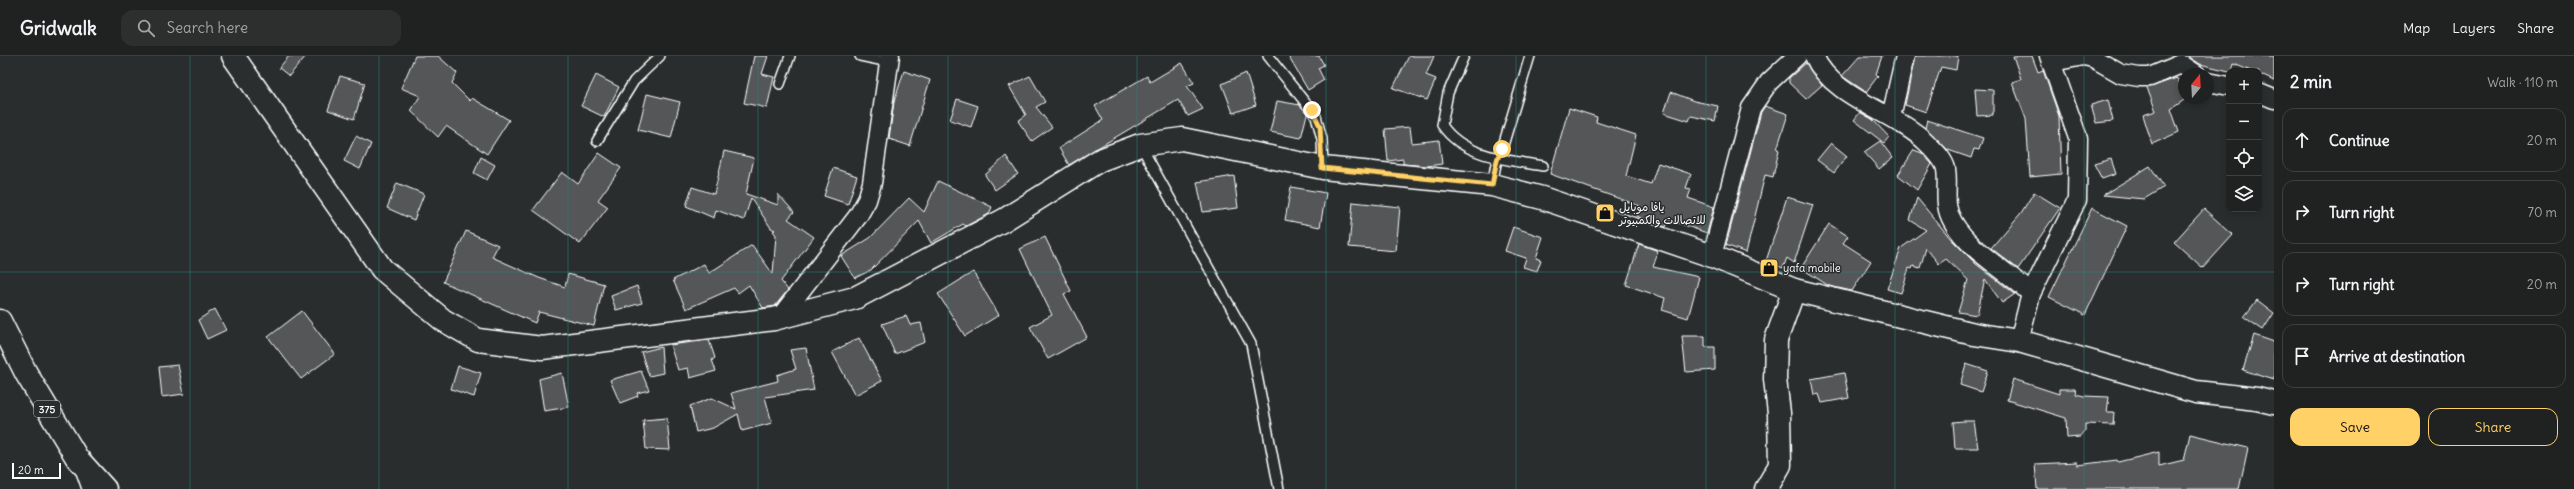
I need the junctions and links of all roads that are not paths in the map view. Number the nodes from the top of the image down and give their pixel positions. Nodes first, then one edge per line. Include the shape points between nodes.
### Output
1 (232, 56) edge
2 (660, 56) edge
3 (790, 56) edge
4 (860, 56) edge
5 (1268, 56) edge
6 (1464, 56) edge
7 (1530, 56) edge
8 (1797, 56) edge
9 (1905, 56) edge
10 (1812, 57) edge
11 (889, 59) edge
12 (2051, 59) edge
13 (2195, 66) edge
14 (2214, 83) edge
15 (780, 84) dead end
16 (2226, 85) edge
17 (2262, 94) edge
18 (2274, 98) edge
19 (1891, 117) junction
20 (597, 142) dead end
21 (1140, 145) junction
22 (1497, 156) junction
23 (1543, 166) dead end
24 (1322, 168) junction
25 (1492, 185) junction
26 (1712, 256) junction
27 (1794, 290) junction
28 (2031, 294) junction
29 (781, 316) junction
30 (0, 321) edge
31 (2019, 341) junction
32 (2274, 403) edge
33 (73, 452) junction
34 (87, 489) edge
35 (105, 489) edge
36 (1279, 489) edge
37 (1766, 489) edge

1 - 29 main road via 382,269 443,320 478,340 542,348
2 - 20 lane via 634,81
3 - 15 lane
4 - 11 lane
5 - 24 lane via 1316,116 1322,139
6 - 22 lane via 1448,93 1442,125 1462,145
7 - 22 lane via 1502,149
8 - 26 street via 1769,82 1751,108
9 - 19 street
10 - 19 street via 1841,87
11 - 29 street via 872,183 867,200 826,259
12 - 13 street via 2084,56 2093,58 2121,74 2139,78 2150,77 2181,64
12 - 28 street via 2078,138 2077,200
14 - 16 street
17 - 18 street
19 - 28 street via 1925,141 1942,159 1946,168 1946,203 1954,224 1979,252 2015,278
21 - 24 main road via 1182,140
21 - 29 main road via 1100,160 1004,220 855,298
21 - 36 lane via 1251,344
22 - 23 lane
22 - 25 lane
24 - 25 main road
25 - 26 main road via 1542,198
26 - 27 main road
27 - 31 main road via 1974,334
27 - 37 main road via 1776,340 1775,379 1780,464
28 - 31 street
30 - 33 main road, 375 via 26,373
31 - 32 main road via 2196,392 2257,398
33 - 34 lane
33 - 35 main road, 375

